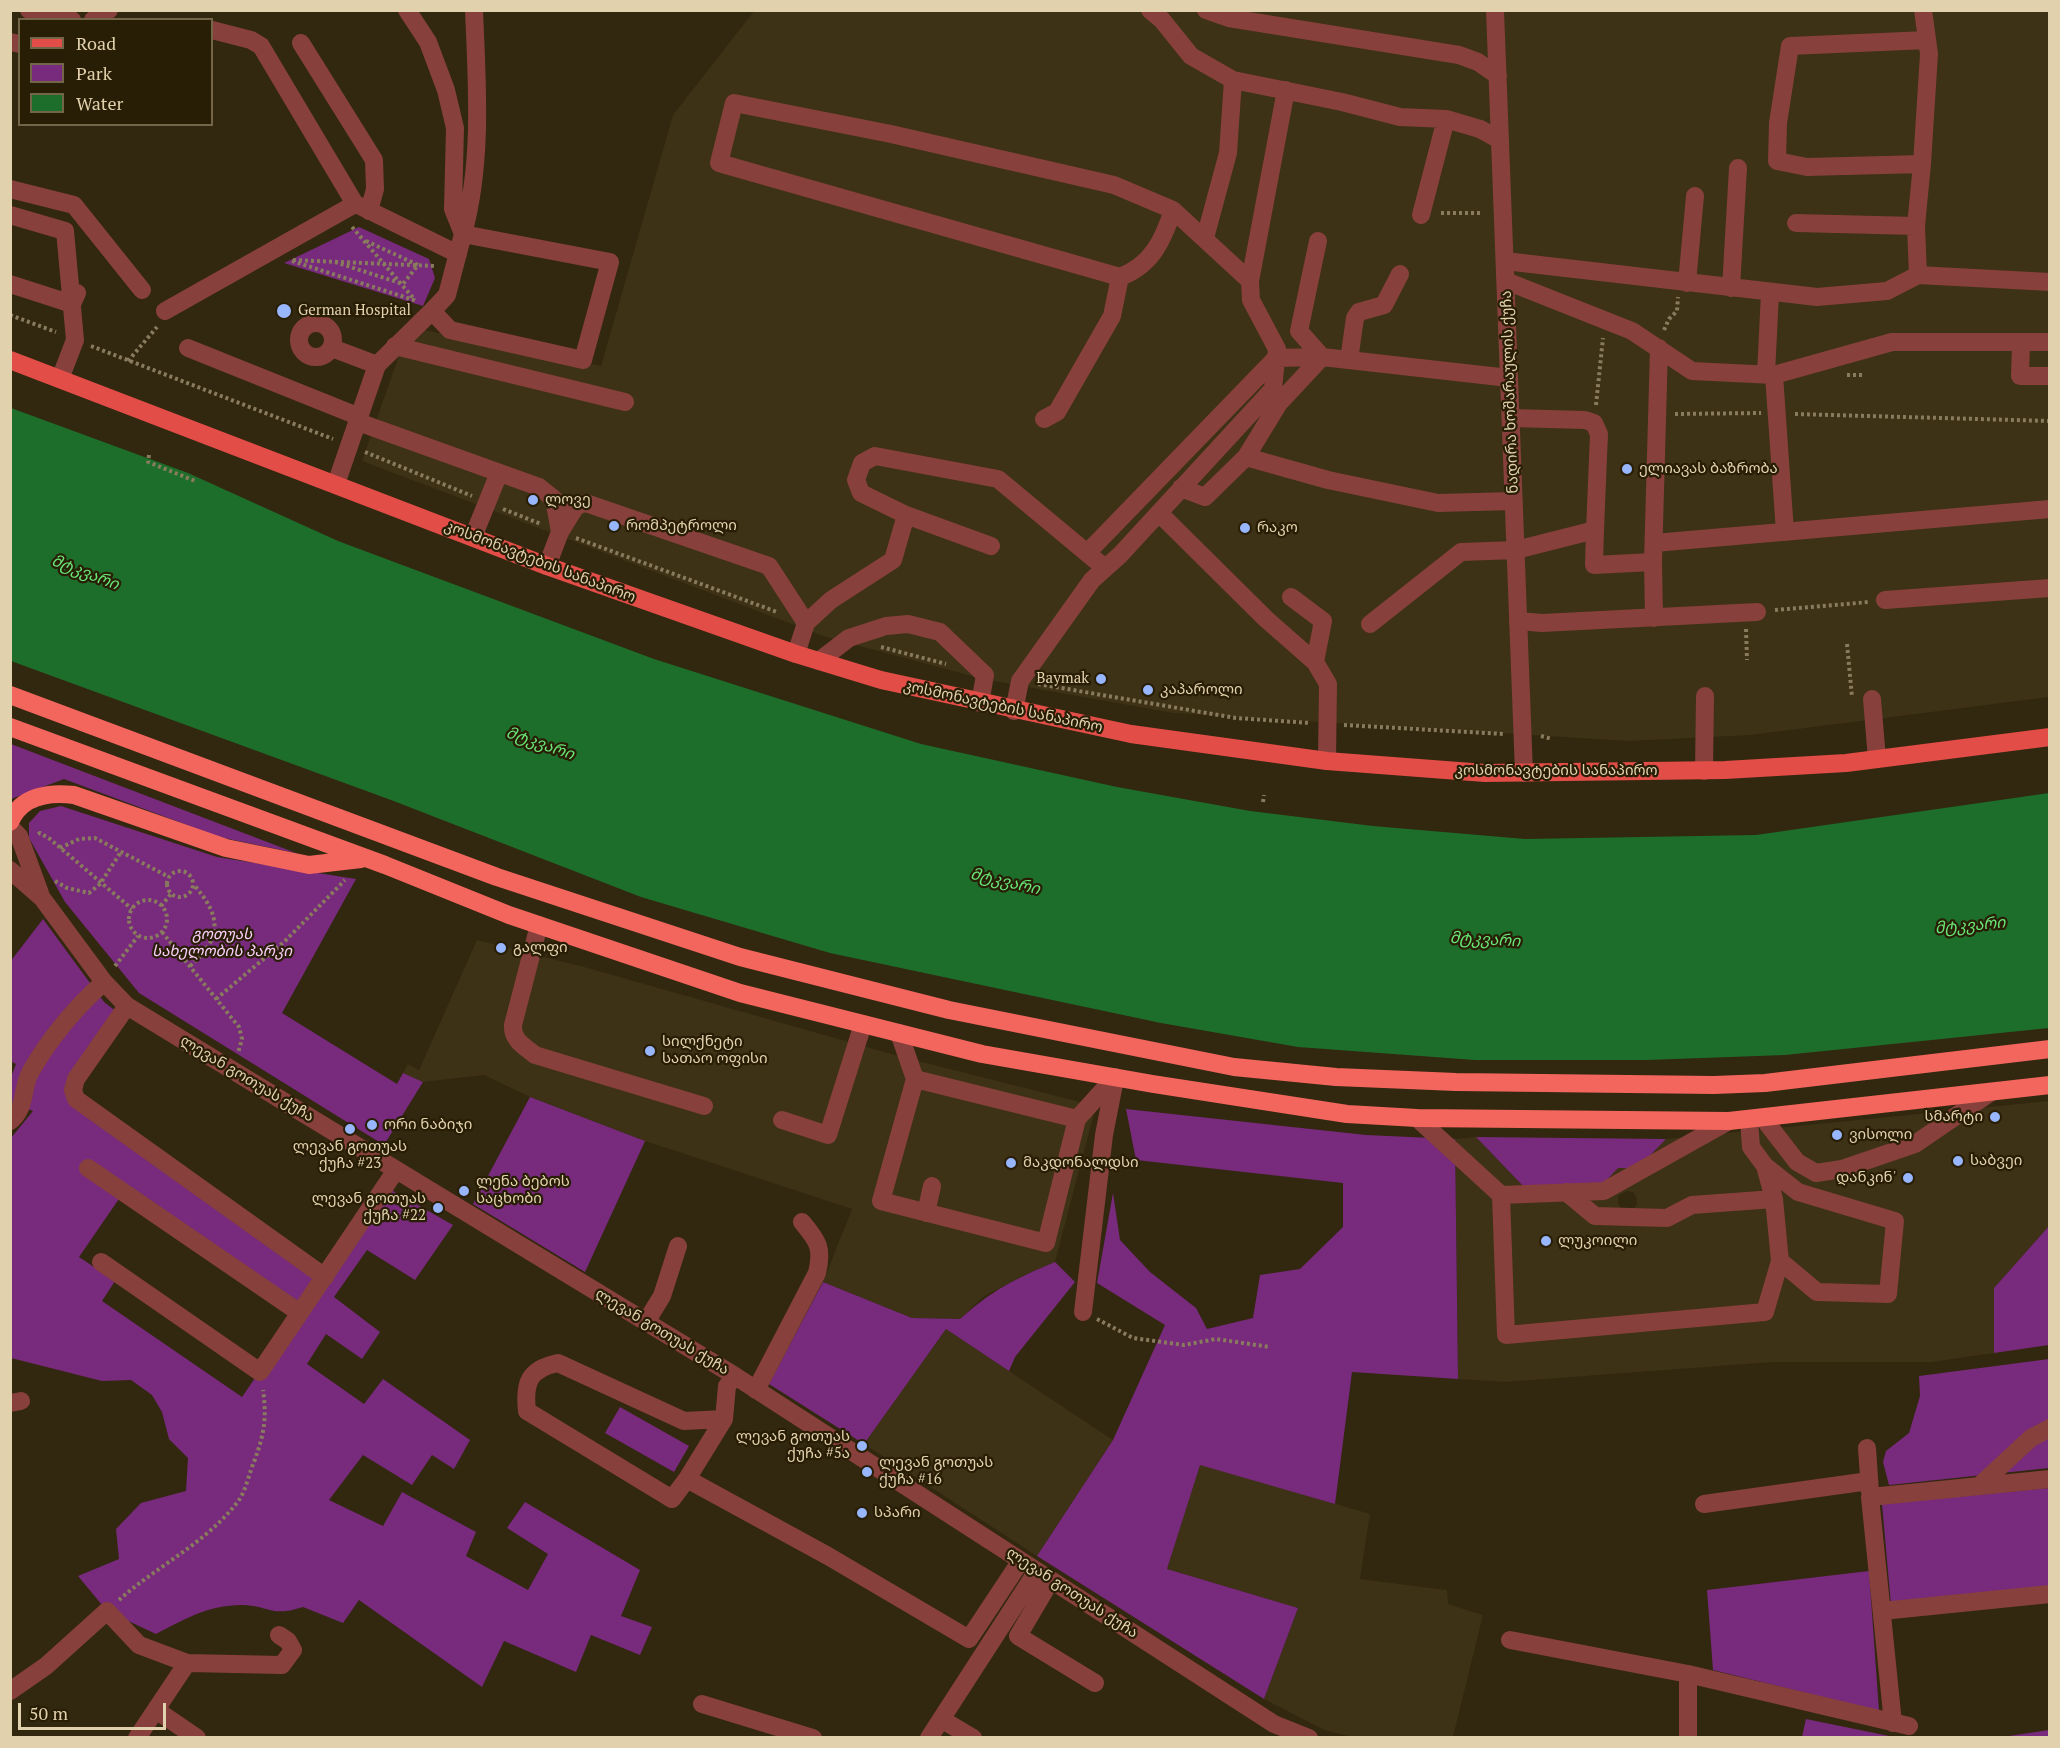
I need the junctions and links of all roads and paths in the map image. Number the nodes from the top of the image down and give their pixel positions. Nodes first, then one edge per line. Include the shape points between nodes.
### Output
1 (29, 10) edge
2 (109, 10) edge
3 (407, 10) edge
4 (474, 10) edge
5 (1150, 10) edge
6 (1206, 10) edge
7 (1496, 10) edge
8 (1923, 10) edge
9 (63, 18) edge
10 (96, 18) edge
11 (1288, 19) edge
12 (213, 30) edge
13 (1927, 40) junction
14 (301, 43) dead end
15 (1498, 76) junction
16 (1233, 80) junction
17 (1286, 90) junction
18 (1446, 119) junction
19 (1500, 140) junction
20 (1922, 165) junction
21 (1738, 168) dead end
22 (10, 189) edge
23 (1695, 196) dead end
24 (362, 208) junction
25 (1173, 210) junction
26 (1480, 213) dead end
27 (1422, 214) joint
28 (10, 215) edge
29 (1796, 223) dead end
30 (1916, 226) junction
31 (352, 227) dead end
32 (464, 234) junction
33 (1205, 238) junction
34 (364, 240) junction
35 (1318, 241) dead end
36 (458, 254) junction
37 (335, 261) junction
38 (1505, 261) junction
39 (385, 264) junction
40 (418, 265) junction
41 (435, 266) dead end
42 (1401, 274) dead end
43 (1918, 275) junction
44 (1120, 277) junction
45 (1250, 281) junction
46 (1506, 281) junction
47 (2049, 282) edge
48 (1687, 283) junction
49 (10, 284) edge
50 (403, 284) junction
51 (1731, 288) junction
52 (142, 290) dead end
53 (1770, 292) junction
54 (415, 301) junction
55 (72, 304) junction
56 (432, 311) junction
57 (162, 318) joint
58 (1605, 320) junction
59 (2021, 342) junction
60 (2049, 342) edge
61 (395, 346) junction
62 (188, 348) dead end
63 (332, 348) dead end
64 (1659, 348) junction
65 (1322, 357) junction
66 (1276, 358) junction
67 (10, 360) edge
68 (1349, 360) junction
69 (128, 361) dead end
70 (377, 366) junction
71 (1770, 374) junction
72 (2049, 376) edge
73 (1509, 378) junction
74 (60, 379) junction
75 (625, 402) dead end
76 (1777, 413) junction
77 (1658, 414) junction
78 (1511, 418) junction
79 (359, 419) junction
80 (1044, 419) dead end
81 (2049, 421) edge
82 (1594, 423) junction
83 (149, 455) dead end
84 (1246, 457) junction
85 (499, 473) junction
86 (195, 481) dead end
87 (336, 484) junction
88 (1181, 488) junction
89 (1514, 501) junction
90 (2049, 509) edge
91 (1159, 513) junction
92 (906, 515) junction
93 (1595, 530) junction
94 (560, 532) junction
95 (1785, 532) junction
96 (473, 537) junction
97 (991, 546) dead end
98 (1516, 550) junction
99 (1087, 553) junction
100 (1653, 553) junction
101 (547, 566) junction
102 (1106, 568) junction
103 (2049, 588) edge
104 (1291, 597) dead end
105 (1885, 600) joint
106 (1751, 613) junction
107 (1654, 618) junction
108 (1518, 621) junction
109 (806, 623) junction
110 (1370, 624) dead end
111 (1847, 644) dead end
112 (796, 654) junction
113 (1747, 660) dead end
114 (819, 661) junction
115 (1315, 662) junction
116 (10, 695) edge
117 (1705, 696) dead end
118 (1872, 699) dead end
119 (1853, 702) dead end
120 (980, 703) junction
121 (1014, 711) junction
122 (10, 727) edge
123 (2049, 737) edge
124 (1877, 759) junction
125 (1327, 761) junction
126 (1704, 771) junction
127 (1524, 773) junction
128 (1264, 795) dead end
129 (1263, 802) dead end
130 (10, 822) edge
131 (10, 827) edge
132 (22, 847) edge
133 (60, 848) junction
134 (120, 852) junction
135 (365, 859) junction
136 (10, 870) edge
137 (47, 875) dead end
138 (169, 877) junction
139 (348, 877) dead end
140 (100, 884) junction
141 (194, 885) junction
142 (171, 894) junction
143 (42, 898) junction
144 (161, 906) junction
145 (132, 909) junction
146 (539, 925) junction
147 (162, 932) junction
148 (138, 936) junction
149 (190, 966) junction
150 (110, 974) junction
151 (216, 999) junction
152 (127, 1006) junction
153 (863, 1024) junction
154 (899, 1033) junction
155 (2049, 1049) edge
156 (237, 1056) dead end
157 (1115, 1077) junction
158 (915, 1079) junction
159 (2049, 1085) edge
160 (1991, 1092) junction
161 (704, 1106) dead end
162 (1077, 1119) junction
163 (1417, 1119) junction
164 (1756, 1119) junction
165 (782, 1120) dead end
166 (10, 1121) edge
167 (1729, 1121) junction
168 (1765, 1166) junction
169 (88, 1168) dead end
170 (396, 1170) junction
171 (932, 1186) dead end
172 (1566, 1192) junction
173 (1501, 1195) junction
174 (1774, 1199) junction
175 (926, 1213) junction
176 (802, 1222) dead end
177 (678, 1246) dead end
178 (1780, 1261) junction
179 (101, 1262) dead end
180 (325, 1277) junction
181 (1083, 1312) joint
182 (300, 1313) junction
183 (646, 1322) junction
184 (1270, 1347) dead end
185 (260, 1372) junction
186 (735, 1376) junction
187 (756, 1390) junction
188 (724, 1419) junction
189 (2049, 1428) edge
190 (1867, 1448) dead end
191 (687, 1479) junction
192 (2049, 1479) edge
193 (1979, 1486) junction
194 (1870, 1489) junction
195 (1704, 1504) dead end
196 (1016, 1568) dead end
197 (1044, 1575) junction
198 (2049, 1594) edge
199 (107, 1611) junction
200 (1882, 1611) junction
201 (279, 1635) dead end
202 (1510, 1640) dead end
203 (187, 1663) junction
204 (1688, 1674) junction
205 (1095, 1683) dead end
206 (10, 1691) edge
207 (702, 1704) dead end
208 (156, 1710) junction
209 (941, 1719) junction
210 (137, 1737) edge
211 (197, 1737) edge
212 (813, 1737) edge
213 (929, 1737) edge
214 (973, 1737) edge
215 (1309, 1737) edge
216 (1688, 1737) edge

1 - 9 street
2 - 10 street
3 - 32 street via 429,42 446,90 455,128 453,209
4 - 32 street via 478,109 472,200
5 - 16 street via 1191,56
6 - 11 street via 1229,18
7 - 15 street, ნადირა ხოშარაულის ქუჩა
8 - 13 street
11 - 15 street via 1458,55 1478,62
12 - 24 street via 261,46
13 - 20 street
13 - 20 street via 1790,46 1777,151 1777,160 1807,167
14 - 24 street via 374,160 375,189
15 - 19 street, ნადირა ხოშარაულის ქუჩა
16 - 17 street
16 - 33 street via 1228,153
17 - 18 street via 1400,117
17 - 45 street
18 - 19 street
18 - 27 street
19 - 38 street, ნადირა ხოშარაულის ქუჩა
20 - 30 street
21 - 51 street
22 - 52 street via 74,205
23 - 48 street
24 - 36 street
24 - 57 street
25 - 33 street
25 - 44 street via 1164,238 1137,270
25 - 44 street via 1114,185 734,103 719,164
26 - 27 path
28 - 55 street via 65,231
29 - 30 street
30 - 43 street
31 - 34 path
32 - 36 street
32 - 56 street via 609,262 583,360 450,330
33 - 45 street
34 - 39 path
34 - 40 path
35 - 65 street via 1299,332
36 - 56 street via 447,295
37 - 39 path
37 - 50 path
37 - 54 path via 286,260
38 - 46 street, ნადირა ხოშარაულის ქუჩა
38 - 48 street
39 - 40 path
39 - 50 path
40 - 41 path
40 - 50 path
42 - 68 street via 1384,305 1359,312 1355,318
43 - 47 street
43 - 53 street via 1887,291 1817,297
44 - 80 street via 1112,316 1058,412
45 - 66 street via 1251,300 1277,349
46 - 58 street
46 - 73 street, ნადირა ხოშარაულის ქუჩა
48 - 51 street
49 - 55 street
50 - 54 path
51 - 53 street
53 - 71 street
54 - 56 path
55 - 74 street via 75,340
56 - 61 street
57 - 69 path
58 - 64 street
58 - 82 path
59 - 60 street
59 - 71 street via 1892,342
59 - 72 street via 2020,376
61 - 70 street
61 - 75 street
62 - 79 street
63 - 70 street
64 - 71 street via 1692,371
64 - 77 street
65 - 66 street
65 - 68 street
65 - 84 street via 1279,403
66 - 88 street via 1273,389
66 - 99 street
67 - 74 main road, კოსმონავტების სანაპირო
68 - 73 street
70 - 79 street
71 - 76 street
73 - 78 street, ნადირა ხოშარაულის ქუჩა
74 - 87 main road, კოსმონავტების სანაპირო
76 - 77 path
76 - 81 path
76 - 95 street
77 - 100 street
78 - 82 street
78 - 89 street, ნადირა ხოშარაულის ქუჩა
79 - 85 street
79 - 87 street
82 - 93 street via 1599,434
83 - 86 path via 148,462
84 - 88 street via 1205,496
84 - 89 street via 1328,480 1438,503
85 - 94 street via 539,487 554,500
85 - 96 street
87 - 96 main road, კოსმონავტების სანაპირო
88 - 91 street
89 - 98 street, ნადირა ხოშარაულის ქუჩა
90 - 95 street
91 - 102 street
91 - 115 street
92 - 97 street
92 - 99 street via 861,493 856,480 862,463 875,456 998,479
92 - 109 street via 892,560 831,600
93 - 98 street
93 - 100 street via 1594,565
94 - 101 street
94 - 109 street via 576,506 586,503 769,566
95 - 100 street
96 - 101 main road, კოსმონავტების სანაპირო
98 - 108 street, ნადირა ხოშარაულის ქუჩა
98 - 110 street via 1461,552 1452,556
99 - 102 street
100 - 107 street
101 - 112 main road, კოსმონავტების სანაპირო
102 - 121 street via 1092,580 1020,681
103 - 105 street
104 - 115 street via 1323,621
105 - 106 path via 1843,606 1791,606
106 - 107 street
106 - 113 path
107 - 108 street
108 - 127 street, ნადირა ხოშარაულის ქუჩა
109 - 112 street
111 - 119 path
112 - 114 main road, კოსმონავტების სანაპირო
114 - 120 main road, კოსმონავტების სანაპირო
114 - 120 street via 849,638 886,626 908,624 940,632 985,675
115 - 125 street via 1328,684
116 - 155 highway via 497,877 740,957 949,1010 1234,1067 1336,1077 1456,1082 1714,1085 1765,1083
117 - 126 street
118 - 124 street
120 - 121 main road, კოსმონავტების სანაპირო
121 - 125 main road, კოსმონავტების სანაპირო via 1187,744
122 - 135 highway
123 - 124 main road, კოსმონავტების სანაპირო
124 - 126 main road, კოსმონავტების სანაპირო
125 - 127 main road, კოსმონავტების სანაპირო
126 - 127 main road, კოსმონავტების სანაპირო
128 - 129 path
130 - 135 highway via 15,811 28,802 56,793 74,795 226,848 309,866
131 - 132 street, ლევან გოთუას ქუჩა via 19,836
132 - 133 path via 40,833
132 - 143 street, ლევან გოთუას ქუჩა
133 - 134 path via 79,839 95,838
133 - 140 path
134 - 138 path
134 - 140 path
135 - 146 highway
136 - 143 street, ლევან გოთუას ქუჩა
137 - 140 path via 80,893 89,893
138 - 141 path via 185,872
138 - 142 path via 167,886
139 - 151 path via 306,922
140 - 145 path
141 - 142 path via 187,896
141 - 149 path via 210,903 215,926 207,951
142 - 144 path
143 - 150 street, ლევან გოთუას ქუჩა
144 - 145 path via 146,900
144 - 147 path via 166,916
145 - 148 path via 129,921
146 - 153 highway via 740,993
146 - 161 street via 513,1025 512,1033 518,1042 535,1055
147 - 148 path via 151,938
147 - 149 path
148 - 150 path
149 - 151 path
150 - 152 street, ლევან გოთუას ქუჩა
150 - 166 street via 55,1033 29,1074 20,1113
151 - 156 path via 239,1027 242,1039
152 - 170 street, ლევან გოთუას ქუჩა
152 - 180 street via 76,1079 75,1099
153 - 154 highway
153 - 165 street via 828,1135
154 - 157 highway via 982,1054
154 - 158 street
157 - 162 street
157 - 163 highway via 1347,1114
157 - 181 street via 1104,1135
158 - 162 street
158 - 175 street via 882,1201
159 - 160 highway
160 - 164 highway
160 - 164 street via 1916,1144 1842,1169 1816,1173 1797,1162
162 - 175 street via 1046,1243
163 - 167 highway
163 - 173 street
164 - 167 highway
164 - 168 street via 1751,1147
167 - 172 street via 1604,1191
168 - 174 street
168 - 178 street via 1798,1192 1895,1221 1888,1294 1817,1292
169 - 182 street
170 - 180 street
170 - 183 street, ლევან გოთუას ქუჩა
171 - 175 street
172 - 173 street
172 - 174 street via 1595,1216 1667,1218 1692,1205
173 - 178 street via 1506,1335 1765,1312
174 - 178 street
176 - 187 street via 821,1253 817,1273
177 - 183 street via 662,1296
179 - 185 street
180 - 182 street
181 - 184 path via 1133,1338 1184,1345 1216,1340
182 - 185 street
183 - 186 street, ლევან გოთუას ქუჩა
185 - 199 path via 267,1416 240,1498 204,1538 145,1577
186 - 187 street, ლევან გოთუას ქუჩა
186 - 188 street via 727,1386
187 - 197 street, ლევან გოთუას ქუჩა
188 - 191 street
188 - 191 street via 684,1420 558,1363 533,1373 524,1390 527,1411 672,1499
189 - 193 street via 2031,1438
190 - 194 street
191 - 196 street via 969,1639
192 - 193 street
193 - 194 street
194 - 195 street
194 - 200 street
197 - 205 street via 1018,1636
197 - 209 street
197 - 215 street, ლევან გოთუას ქუჩა via 1274,1724
198 - 200 street
199 - 203 street via 139,1645
199 - 206 street via 46,1666
200 - 204 street via 1901,1725
201 - 203 street via 293,1650 282,1665
202 - 204 street
203 - 208 street
204 - 216 street
207 - 212 street
208 - 210 street
208 - 211 street
209 - 213 street
209 - 214 street

